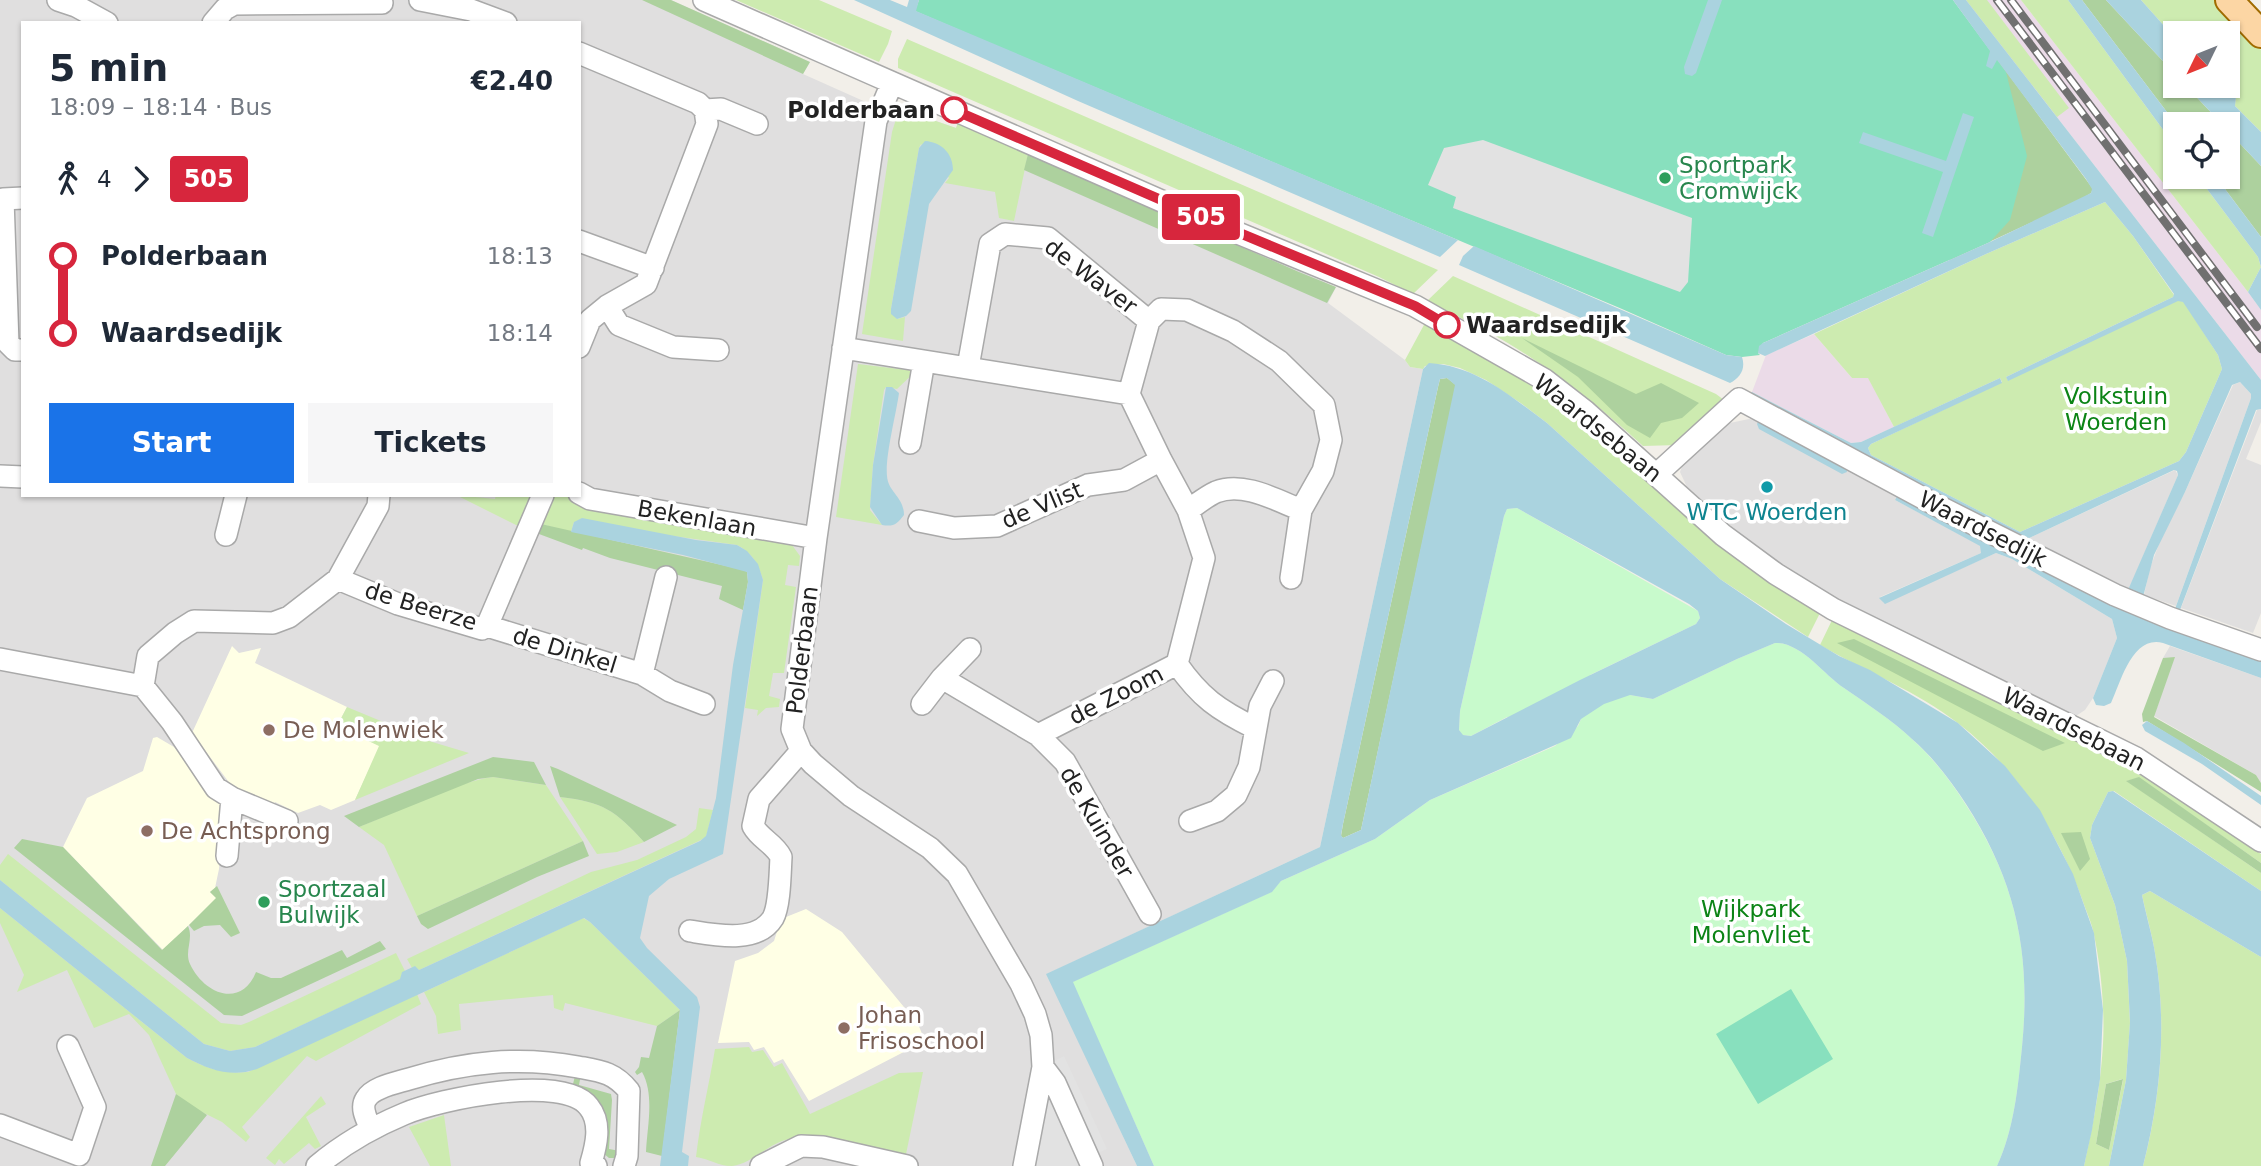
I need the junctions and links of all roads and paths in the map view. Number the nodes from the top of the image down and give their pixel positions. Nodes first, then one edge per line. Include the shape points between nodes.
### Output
1 (58, 0) edge
2 (420, 0) edge
3 (704, 0) edge
4 (2229, 0) edge
5 (383, 8) edge
6 (103, 21) edge
7 (215, 21) edge
8 (501, 21) edge
9 (2261, 34) edge
10 (581, 54) edge
11 (892, 83) junction
12 (705, 110) junction
13 (757, 124) dead end
14 (6, 197) edge
15 (581, 242) edge
16 (653, 268) junction
17 (607, 306) junction
18 (1149, 321) junction
19 (581, 342) edge
20 (843, 348) junction
21 (21, 350) edge
22 (719, 350) dead end
23 (924, 361) junction
24 (968, 367) junction
25 (1129, 394) junction
26 (910, 443) dead end
27 (1161, 460) junction
28 (1657, 474) junction
29 (0, 476) edge
30 (21, 477) edge
31 (581, 494) edge
32 (236, 497) edge
33 (379, 497) edge
34 (542, 497) edge
35 (1188, 510) junction
36 (1301, 510) junction
37 (919, 521) dead end
38 (226, 535) dead end
39 (816, 538) junction
40 (666, 578) dead end
41 (1291, 578) dead end
42 (338, 579) junction
43 (487, 626) junction
44 (970, 649) dead end
45 (2261, 650) edge
46 (0, 659) edge
47 (1177, 664) junction
48 (642, 674) junction
49 (942, 678) junction
50 (1273, 681) dead end
51 (143, 686) junction
52 (704, 704) dead end
53 (922, 704) dead end
54 (1255, 728) junction
55 (1038, 735) junction
56 (801, 751) junction
57 (232, 798) junction
58 (288, 821) dead end
59 (1190, 821) dead end
60 (2261, 841) edge
61 (227, 856) dead end
62 (1150, 914) dead end
63 (691, 931) dead end
64 (68, 1046) dead end
65 (563, 1064) junction
66 (1043, 1066) junction
67 (562, 1093) junction
68 (0, 1125) edge
69 (371, 1129) junction
70 (80, 1160) edge
71 (592, 1165) edge
72 (317, 1166) edge
73 (624, 1166) edge
74 (761, 1166) edge
75 (907, 1166) edge
76 (1024, 1166) edge
77 (1092, 1166) edge

1 - 6 street
2 - 8 street
3 - 11 street, Waardsebaan
4 - 9 main road
5 - 7 street via 234,4
10 - 12 street
11 - 20 street, Polderbaan via 876,121
11 - 28 street, Waardsebaan via 1415,306 1545,380
12 - 13 street via 721,109
12 - 16 street via 707,124
14 - 21 street via 8,343
15 - 16 street
16 - 17 street via 646,284
17 - 19 street via 590,320
17 - 22 street via 619,325 673,347
18 - 24 street, de Waver via 1048,238 1005,234 990,244
18 - 25 street
18 - 36 street via 1161,309 1187,310 1233,331 1279,361 1324,405 1331,440 1322,471
20 - 23 street
20 - 39 street, Polderbaan
23 - 24 street
23 - 26 street
24 - 25 street
25 - 27 street, de Zoom
27 - 35 street, de Zoom
27 - 37 street, de Vlist via 1124,480 1088,485 997,526 954,528
28 - 45 street, Waardsedijk via 1739,399 2115,595
28 - 60 street, Waardsebaan via 1723,535 1833,609 2136,758
29 - 30 street
31 - 39 street, Bekenlaan
32 - 38 street
33 - 42 street
34 - 43 street, de Beerze
35 - 36 street via 1217,491 1241,489
35 - 47 street, de Zoom via 1204,558
36 - 41 street
39 - 56 street, Polderbaan via 792,729
40 - 48 street, de Dinkel
42 - 43 street, de Beerze via 398,604 482,629
42 - 51 street, de Beerze via 289,617 273,623 194,621 148,656
43 - 48 street, de Dinkel
44 - 49 street
46 - 51 street
47 - 54 street via 1195,689 1225,714
47 - 55 street, de Zoom
48 - 52 street, de Dinkel
49 - 53 street
49 - 55 street
50 - 54 street
51 - 57 street via 216,788
54 - 59 street via 1249,766 1236,795 1217,811
55 - 62 street, de Kuinder via 1065,762
56 - 63 street via 759,799 753,826 781,858 775,916 743,936
56 - 66 street via 850,796 930,848 957,874 1035,1014
57 - 58 street
57 - 61 street
64 - 70 street via 95,1107
65 - 67 street
65 - 69 street via 534,1060 475,1063 398,1082 370,1093 363,1102
65 - 73 street via 614,1075 629,1091
66 - 76 street
66 - 77 street
67 - 69 street via 490,1093 444,1101
67 - 71 street via 574,1095 594,1114 597,1128
68 - 70 street
69 - 72 street
74 - 75 street via 802,1146

